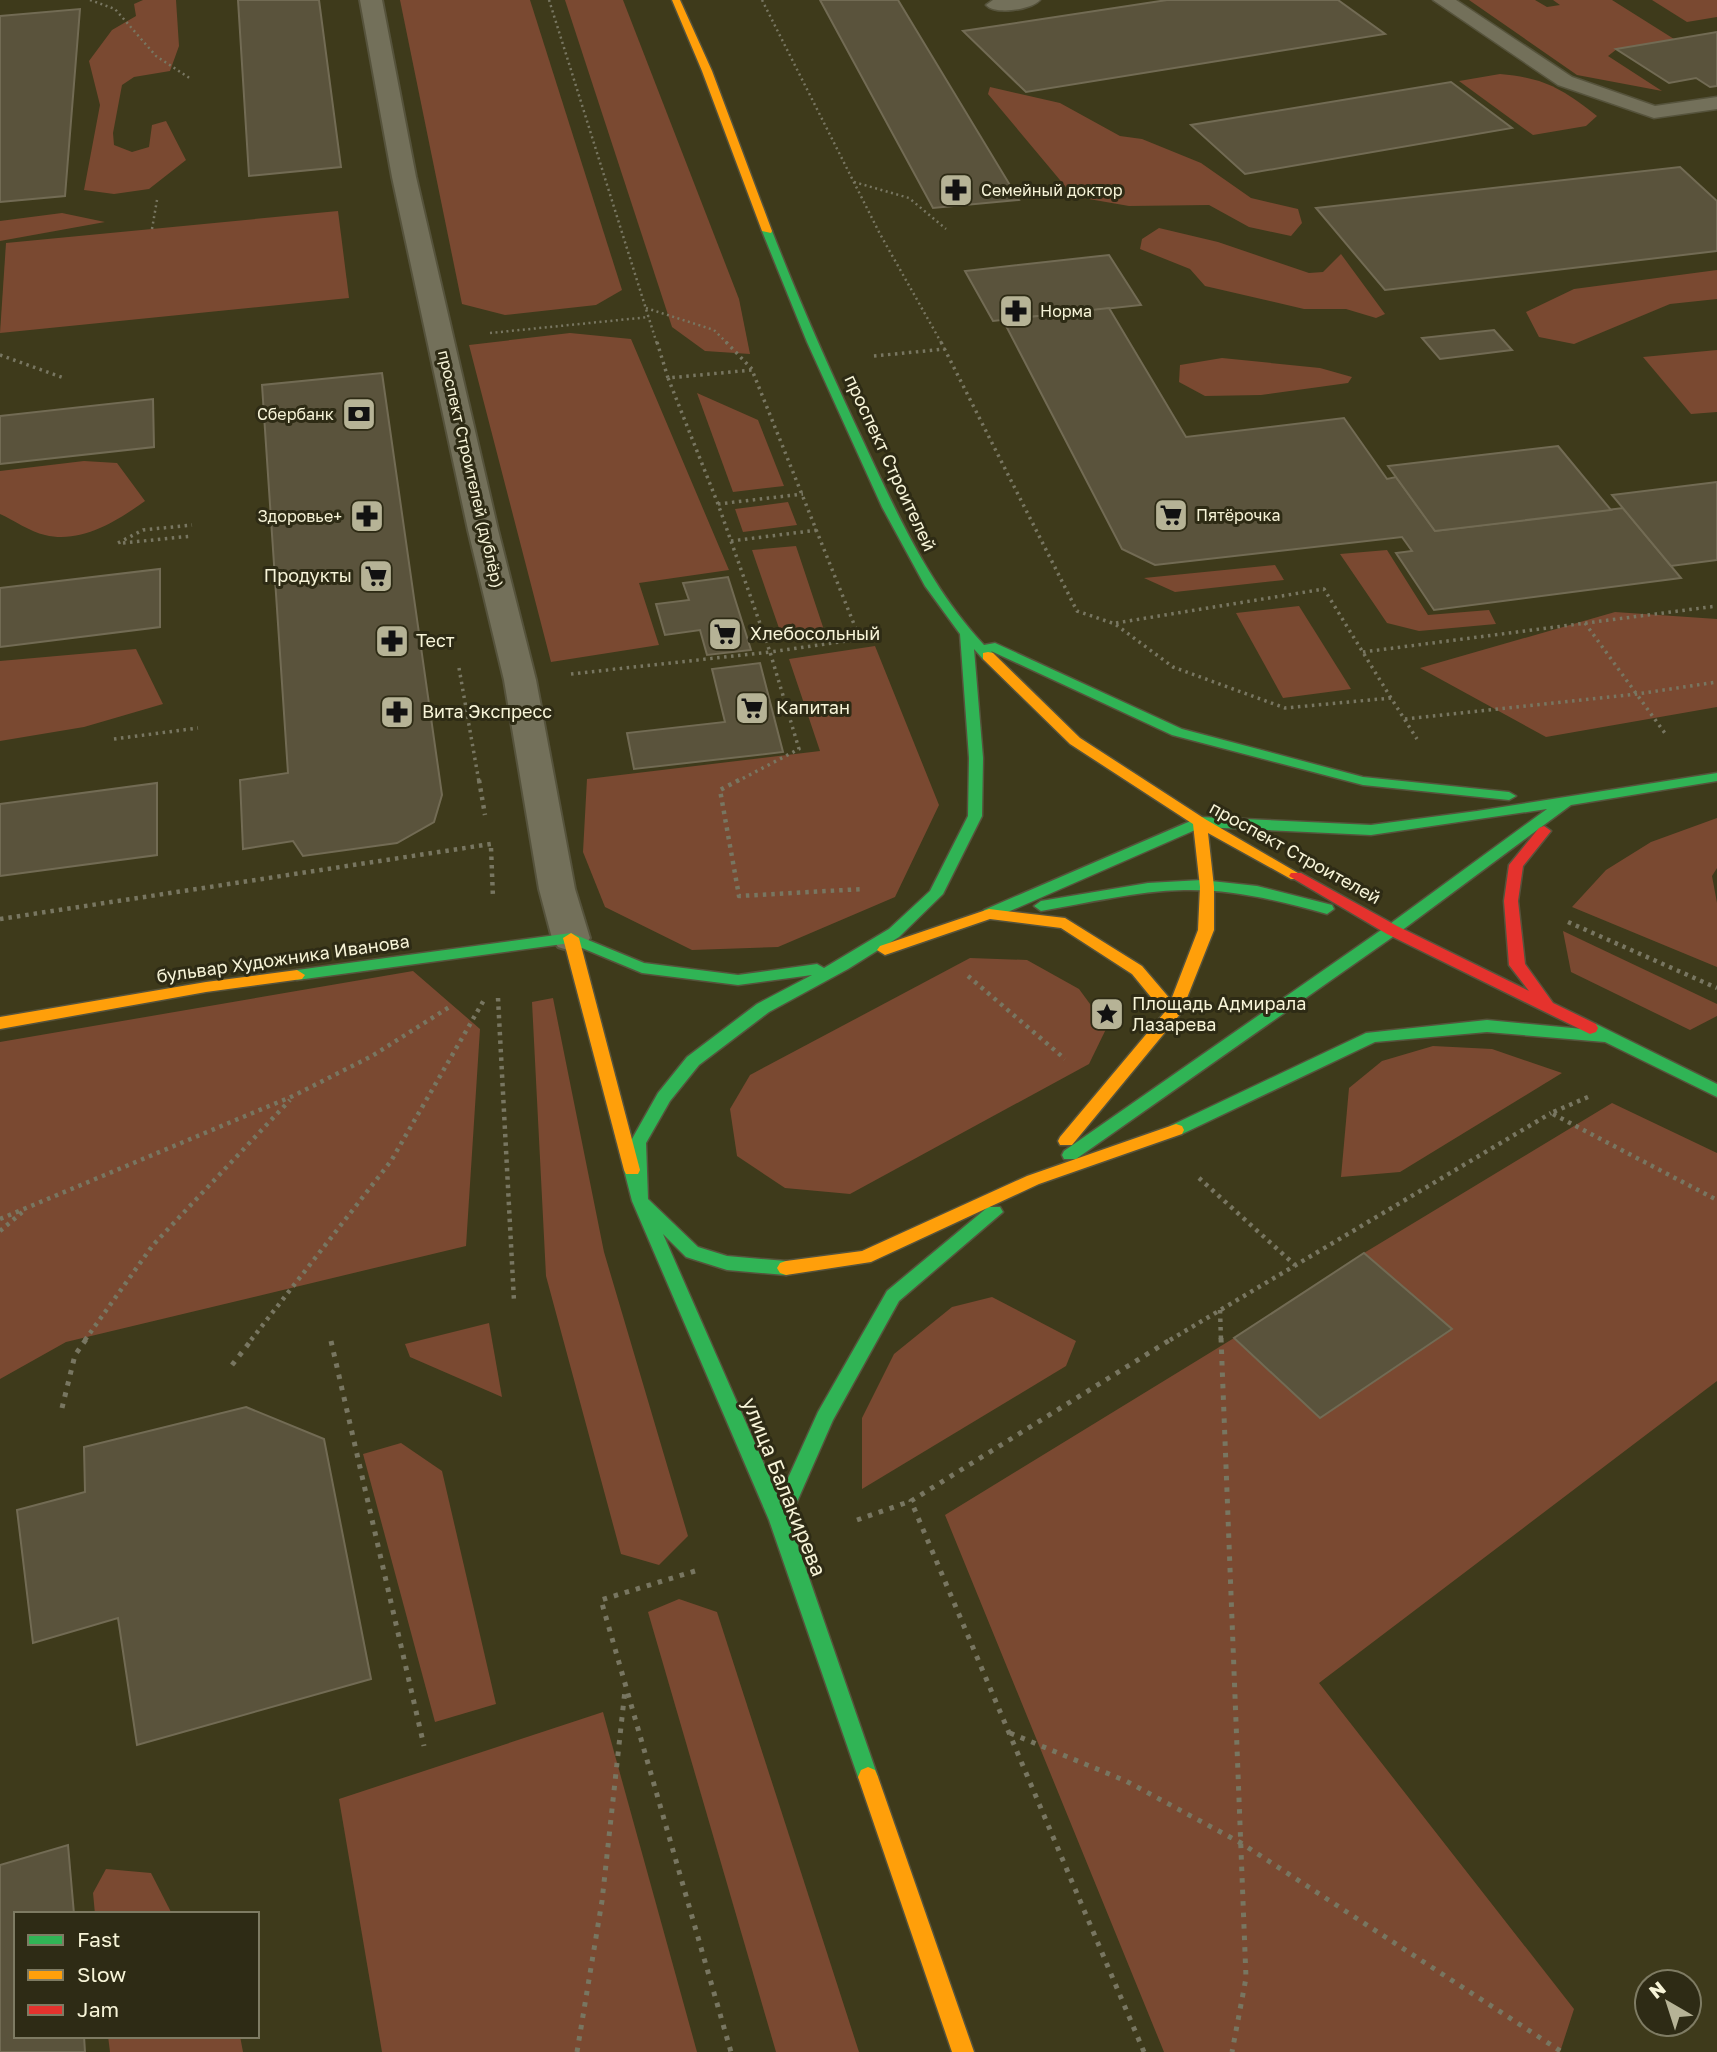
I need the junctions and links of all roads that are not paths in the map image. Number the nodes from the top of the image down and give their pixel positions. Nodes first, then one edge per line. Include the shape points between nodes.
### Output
1 (371, 0) edge
2 (676, 0) edge
3 (1030, 0) edge
4 (1443, 0) edge
5 (996, 5) dead end
6 (1717, 103) edge
7 (966, 635) junction
8 (1717, 777) edge
9 (1570, 799) junction
10 (1200, 822) junction
11 (1207, 887) junction
12 (989, 914) junction
13 (1392, 929) junction
14 (571, 938) junction
15 (843, 965) junction
16 (1552, 1009) junction
17 (1173, 1013) junction
18 (0, 1023) edge
19 (1609, 1037) junction
20 (1717, 1091) edge
21 (1033, 1180) junction
22 (640, 1201) junction
23 (779, 1520) junction
24 (963, 2052) edge

1 - 14 street, проспект Строителей (дублёр) via 404,177 520,680 557,889
2 - 7 street, проспект Строителей via 820,362 911,555
3 - 5 lane
4 - 6 lane via 1565,81 1654,112
7 - 9 street via 1177,732 1363,781
7 - 10 street, проспект Строителей via 1074,741
7 - 15 street via 976,758 975,816 936,894 894,933
8 - 9 street
9 - 10 street via 1371,830
9 - 13 street
9 - 16 street via 1516,865 1511,901 1517,965
10 - 11 street
10 - 12 street
10 - 13 street, проспект Строителей
11 - 12 street via 1170,886
11 - 13 street via 1290,897
11 - 17 street via 1206,930
12 - 15 street
12 - 17 street via 1065,923 1137,970
13 - 16 street, проспект Строителей
13 - 21 street
14 - 15 street via 642,968 738,980
14 - 18 street, бульвар Художника Иванова via 206,986
14 - 22 street, улица Балакирева
15 - 22 street via 763,1008 693,1061 664,1097 638,1143
16 - 19 street, проспект Строителей
17 - 21 street
19 - 20 street, проспект Строителей
19 - 21 street via 1487,1026 1372,1037 1156,1139
21 - 22 street via 865,1257 782,1269 727,1263 692,1252
21 - 23 street via 893,1296 825,1417
22 - 23 street, улица Балакирева
23 - 24 street, улица Балакирева

